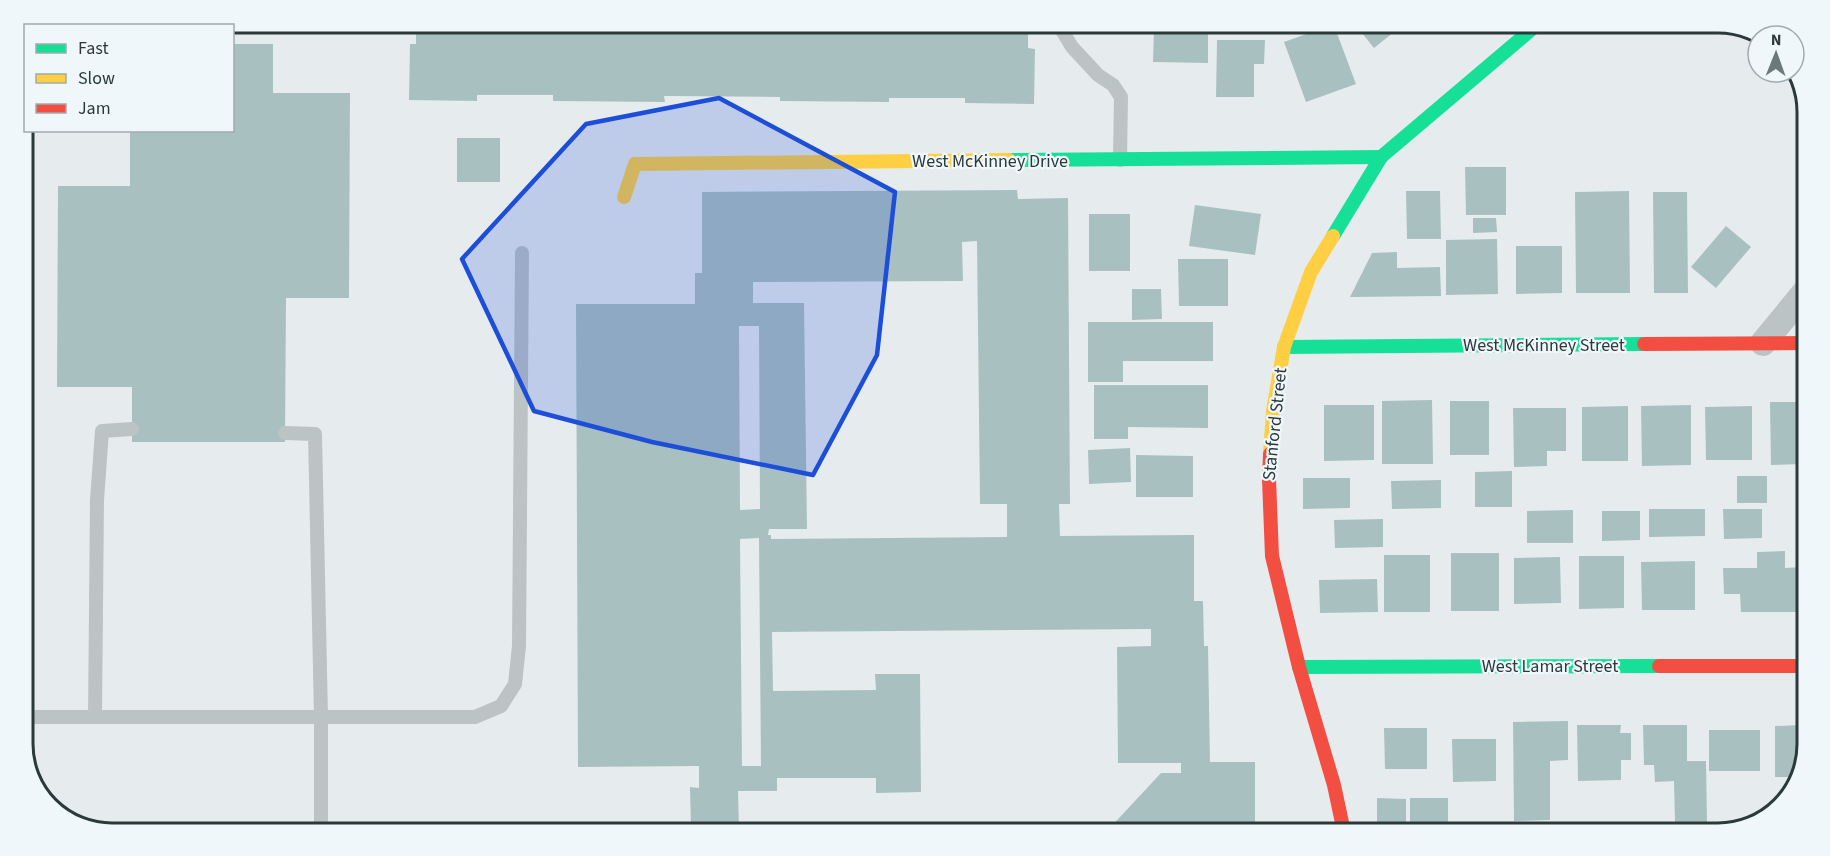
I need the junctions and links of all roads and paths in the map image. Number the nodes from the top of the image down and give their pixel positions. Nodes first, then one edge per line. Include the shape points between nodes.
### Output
1 (1064, 33) edge
2 (1526, 33) edge
3 (1381, 157) junction
4 (1120, 160) junction
5 (624, 197) dead end
6 (522, 253) dead end
7 (1797, 302) edge
8 (1763, 343) junction
9 (1797, 343) edge
10 (1284, 347) junction
11 (132, 429) dead end
12 (285, 433) dead end
13 (1797, 666) edge
14 (1299, 667) junction
15 (95, 716) junction
16 (33, 717) edge
17 (321, 717) junction
18 (321, 823) edge
19 (1342, 823) edge

1 - 4 lane via 1120,97
2 - 3 street, Stanford Street
3 - 4 street, West McKinney Drive
3 - 10 street, Stanford Street via 1311,272
4 - 5 street, West McKinney Drive via 634,164
6 - 17 lane via 519,646 515,684 501,706 475,717
7 - 8 street
8 - 9 street, West McKinney Street
8 - 10 street, West McKinney Street
10 - 14 street, Stanford Street via 1273,411 1269,468 1272,556
11 - 15 lane via 102,431 97,500
12 - 17 lane via 315,435
13 - 14 street, West Lamar Street
14 - 19 street, Stanford Street
15 - 16 lane
15 - 17 lane
17 - 18 lane

